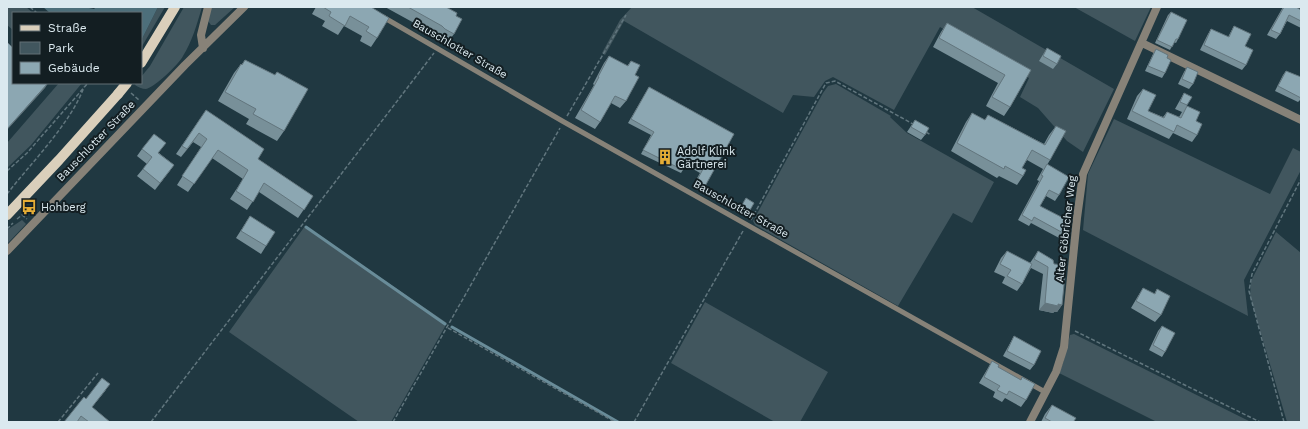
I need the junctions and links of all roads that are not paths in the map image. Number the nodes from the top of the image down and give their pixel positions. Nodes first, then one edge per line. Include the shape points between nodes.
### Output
1 (175, 7) edge
2 (208, 7) edge
3 (244, 7) edge
4 (1157, 7) edge
5 (378, 15) edge
6 (1142, 43) junction
7 (202, 48) junction
8 (142, 61) edge
9 (128, 88) edge
10 (1301, 120) edge
11 (7, 215) edge
12 (7, 251) edge
13 (1045, 392) junction
14 (1030, 422) edge

1 - 8 main road
2 - 7 street via 201,35
3 - 7 street, Bauschlotter Straße
4 - 6 street, Alter Göbricher Weg
5 - 13 lane, Bauschlotter Straße
6 - 10 street
6 - 13 street, Alter Göbricher Weg via 1082,179 1067,327 1060,361
7 - 12 street, Bauschlotter Straße
9 - 11 main road, bridge via 118,94
13 - 14 street, Alter Göbricher Weg

